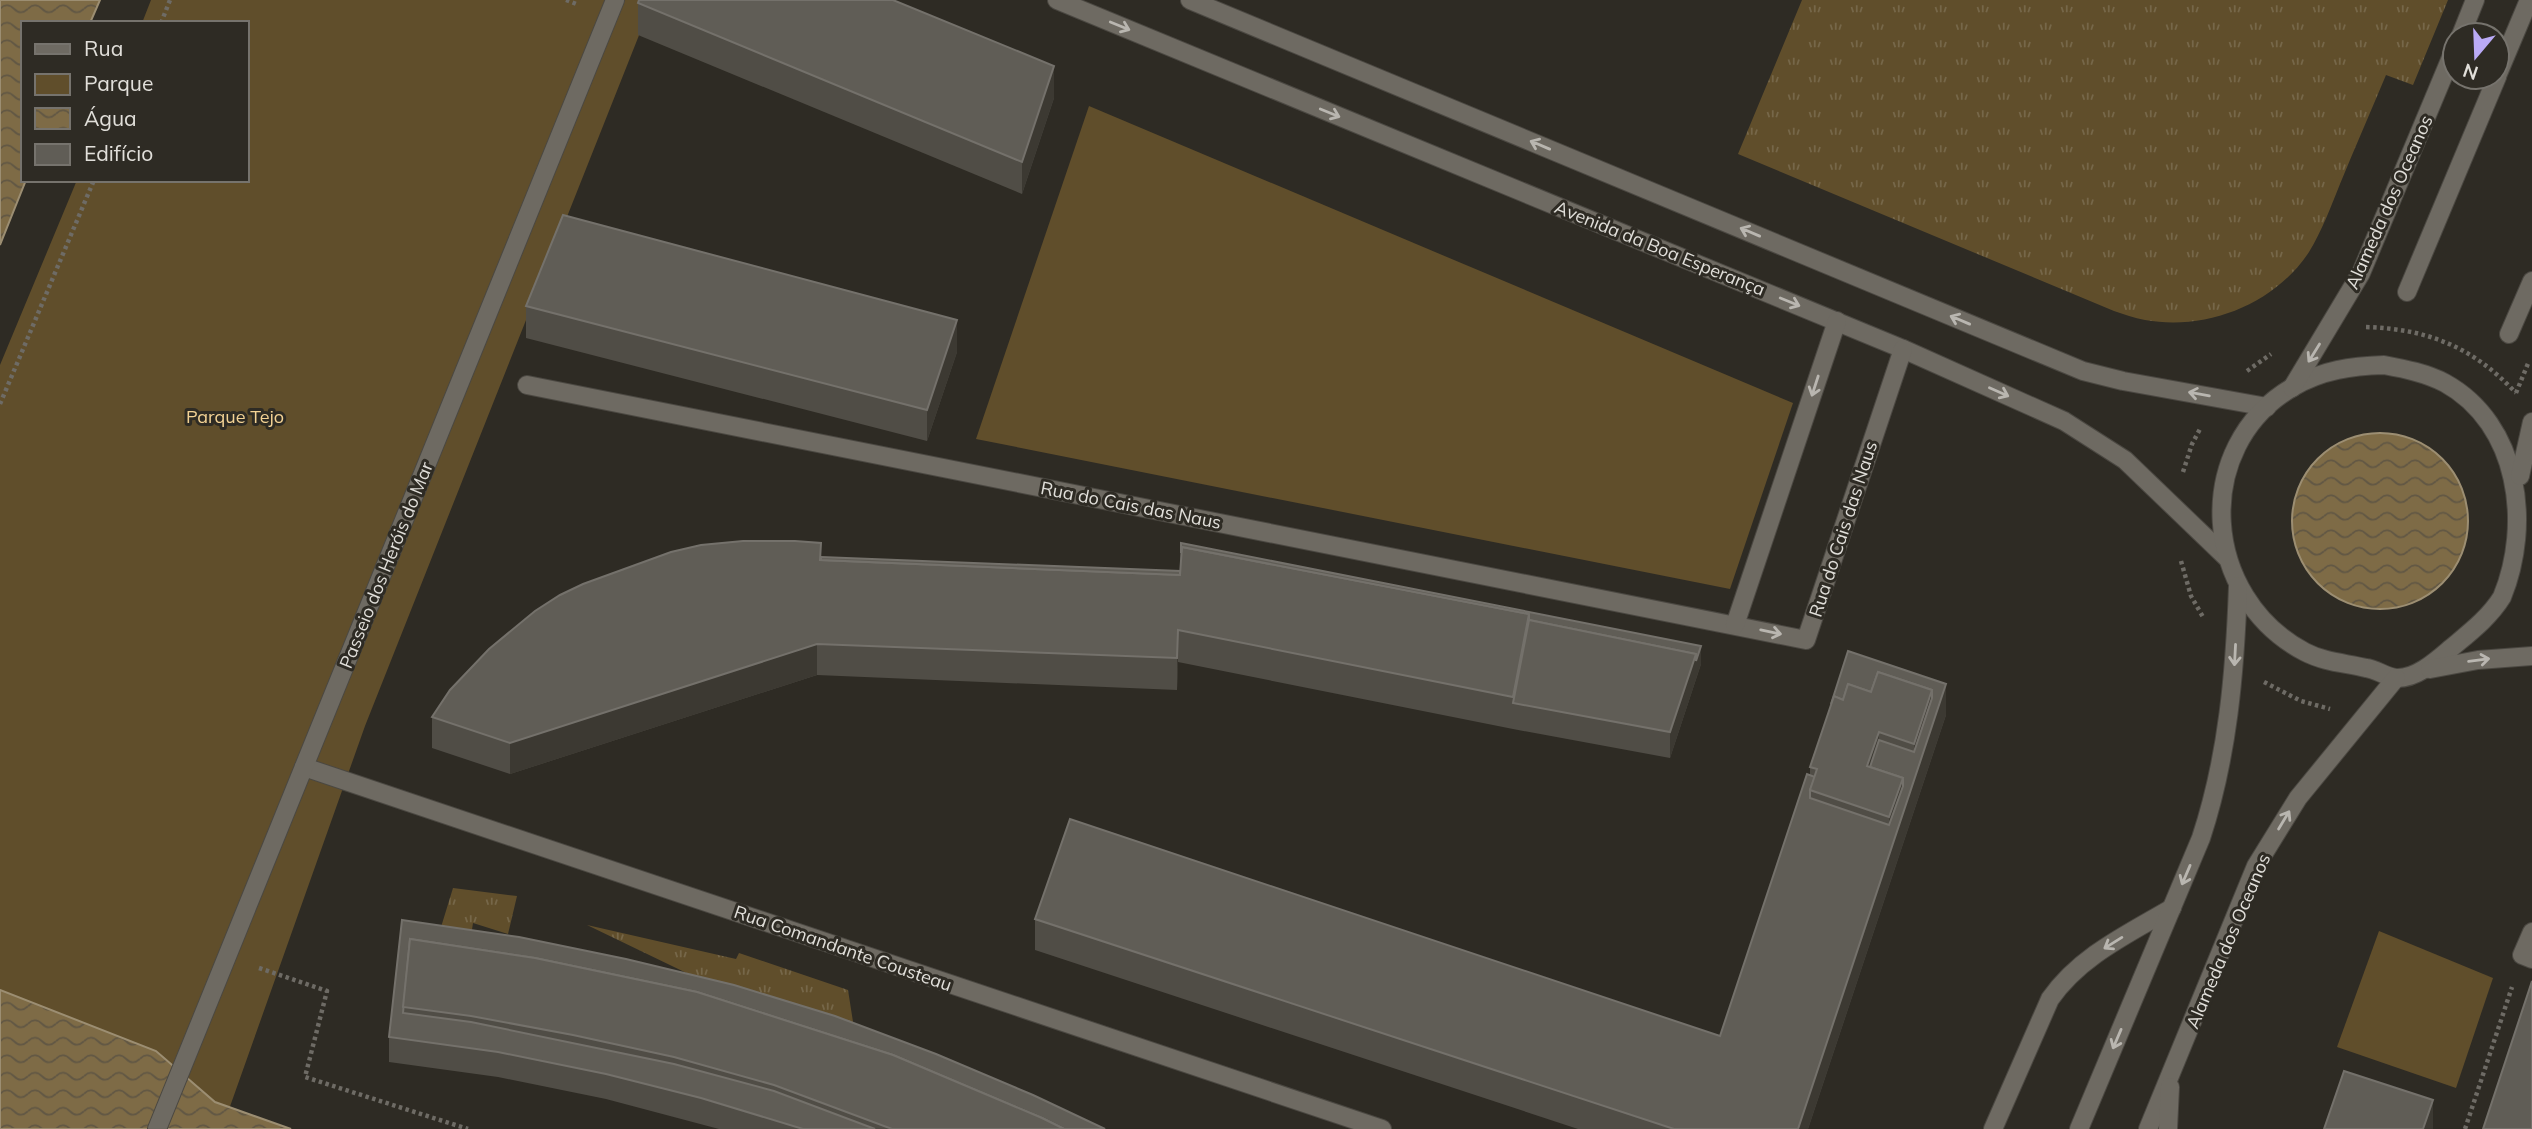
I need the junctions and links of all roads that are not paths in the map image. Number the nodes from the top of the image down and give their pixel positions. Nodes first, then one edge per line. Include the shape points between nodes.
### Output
1 (615, 0) edge
2 (1057, 0) edge
3 (1190, 0) edge
4 (2475, 0) edge
5 (2529, 0) edge
6 (2466, 21) edge
7 (2511, 43) edge
8 (2441, 82) edge
9 (2491, 91) edge
10 (2532, 281) edge
11 (2407, 292) dead end
12 (1837, 321) junction
13 (2510, 334) dead end
14 (1903, 349) junction
15 (527, 385) dead end
16 (2292, 387) junction
17 (2266, 407) junction
18 (2532, 422) edge
19 (2520, 476) junction
20 (2529, 510) edge
21 (2226, 557) junction
22 (2238, 586) junction
23 (1735, 625) junction
24 (2532, 656) edge
25 (2427, 669) junction
26 (2396, 678) junction
27 (304, 766) junction
28 (2172, 908) junction
29 (2532, 932) edge
30 (2527, 957) edge
31 (2171, 1075) junction
32 (157, 1129) edge
33 (1382, 1129) edge
34 (1993, 1129) edge
35 (2080, 1129) edge
36 (2148, 1129) edge
37 (2168, 1129) edge

1 - 27 street, Passeio dos Heróis do Mar
2 -> 12 street, Avenida da Boa Esperança
17 -> 3 street via 2083,371
4 - 6 street
5 - 7 street
8 -> 16 street, Alameda dos Oceanos via 2361,273
9 - 11 street
10 - 13 street
12 - 14 street, Avenida da Boa Esperança
12 -> 23 street
14 -> 21 street, Avenida da Boa Esperança via 2064,421 2125,460
23 -> 14 street, Rua do Cais das Naus via 1806,639
15 - 23 street, Rua do Cais das Naus
16 - 17 street
16 - 19 street via 2322,373 2384,365 2444,382 2491,421
17 - 21 street via 2246,432 2222,492
18 - 19 street
19 - 20 street
20 - 25 street via 2517,567 2503,596 2484,621
21 - 22 street
22 - 26 street via 2279,636 2306,653
22 -> 28 street via 2235,659 2216,794
25 -> 24 street
25 - 26 street
31 -> 26 street, Alameda dos Oceanos via 2256,866 2298,797
27 - 32 street, Passeio dos Heróis do Mar
27 - 33 street, Rua Comandante Cousteau
28 -> 34 street via 2080,964 2063,980 2050,999
28 -> 35 street
29 - 30 street
31 - 36 street, Alameda dos Oceanos
31 - 37 street, Alameda dos Oceanos

